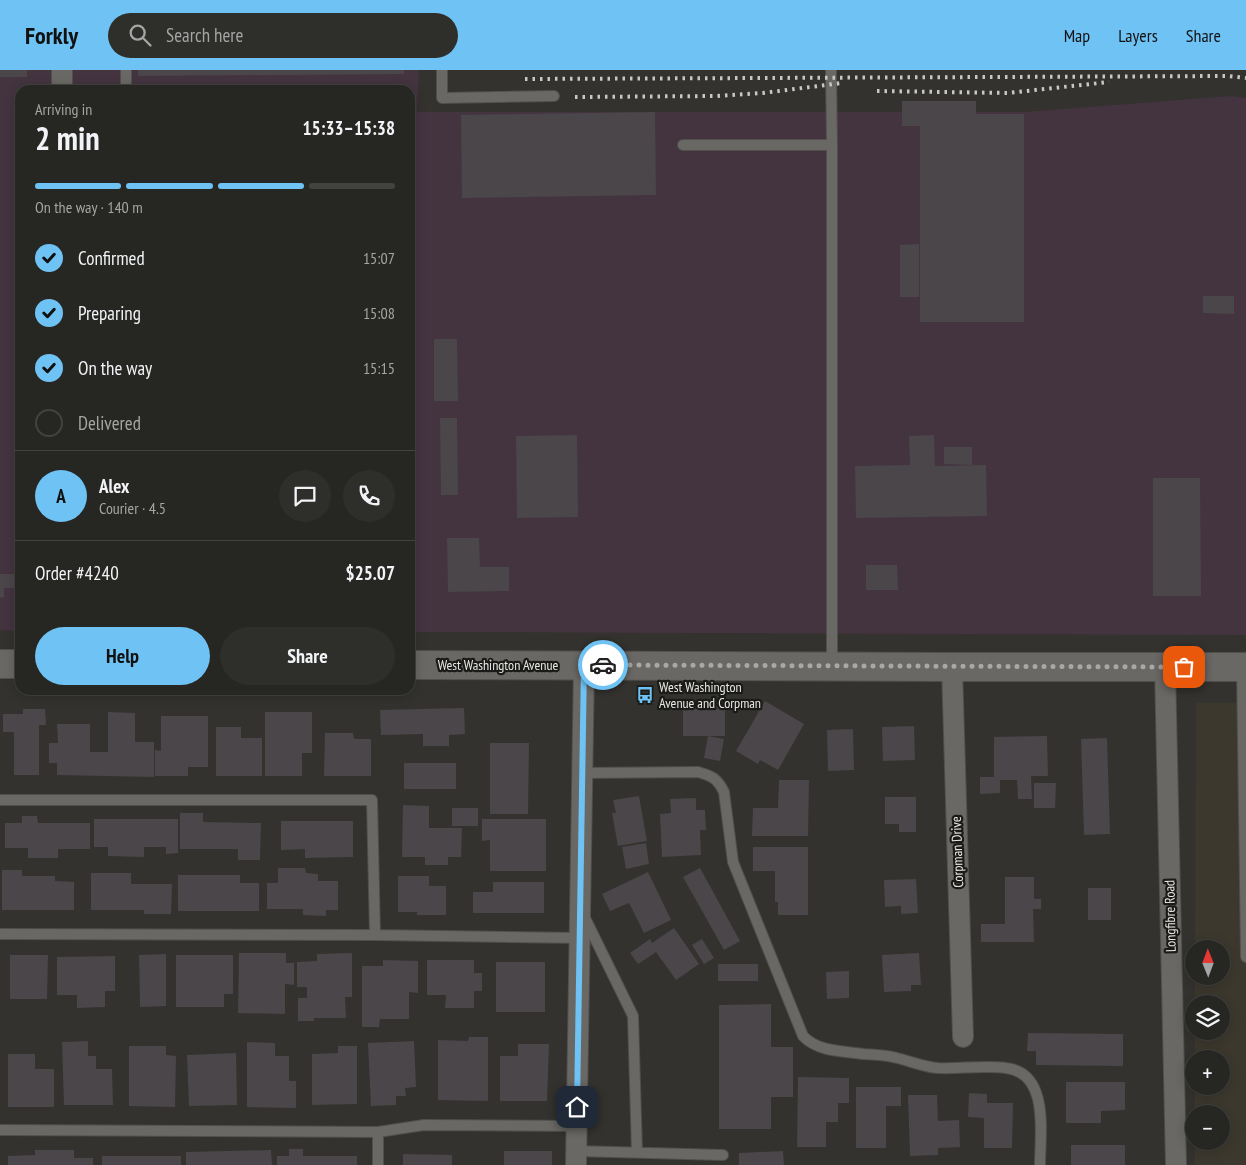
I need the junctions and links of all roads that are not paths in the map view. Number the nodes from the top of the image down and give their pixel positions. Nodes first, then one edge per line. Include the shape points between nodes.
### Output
1 (62, 70) edge
2 (126, 70) edge
3 (442, 70) edge
4 (831, 70) edge
5 (62, 85) edge
6 (126, 85) edge
7 (554, 96) dead end
8 (683, 145) dead end
9 (832, 145) junction
10 (0, 664) edge
11 (15, 664) edge
12 (415, 664) edge
13 (584, 664) junction
14 (832, 667) junction
15 (1244, 667) edge
16 (952, 668) junction
17 (1165, 668) junction
18 (1245, 741) edge
19 (582, 773) junction
20 (0, 800) edge
21 (580, 909) junction
22 (0, 934) edge
23 (375, 935) junction
24 (580, 938) junction
25 (1246, 957) edge
26 (963, 1037) dead end
27 (576, 1126) junction
28 (0, 1130) edge
29 (378, 1132) junction
30 (638, 1152) junction
31 (723, 1155) dead end
32 (576, 1158) edge
33 (378, 1165) edge
34 (1040, 1165) edge
35 (1176, 1165) edge

1 - 5 street
2 - 6 lane
3 - 7 lane via 442,98
4 - 9 lane
8 - 9 lane
9 - 14 lane
10 - 11 main road
12 - 13 main road, West Washington Avenue
13 - 14 main road, West Washington Avenue
13 - 19 street
14 - 16 main road, West Washington Avenue
15 - 17 main road, West Washington Avenue
15 - 18 lane
16 - 17 main road, West Washington Avenue
16 - 26 street, Corpman Drive
17 - 35 street, Longfibre Road
18 - 25 lane
19 - 21 street
19 - 34 lane via 698,772 713,776 724,792 733,862 803,1036 818,1046 834,1050 894,1057 936,1068 1007,1068 1020,1072 1033,1086 1040,1102
20 - 23 lane via 372,800
21 - 24 street
21 - 30 lane via 633,1016
22 - 23 lane
23 - 24 lane
24 - 27 street
27 - 29 lane via 424,1125
27 - 32 street
28 - 29 lane
29 - 33 lane
30 - 31 lane
30 - 32 lane

